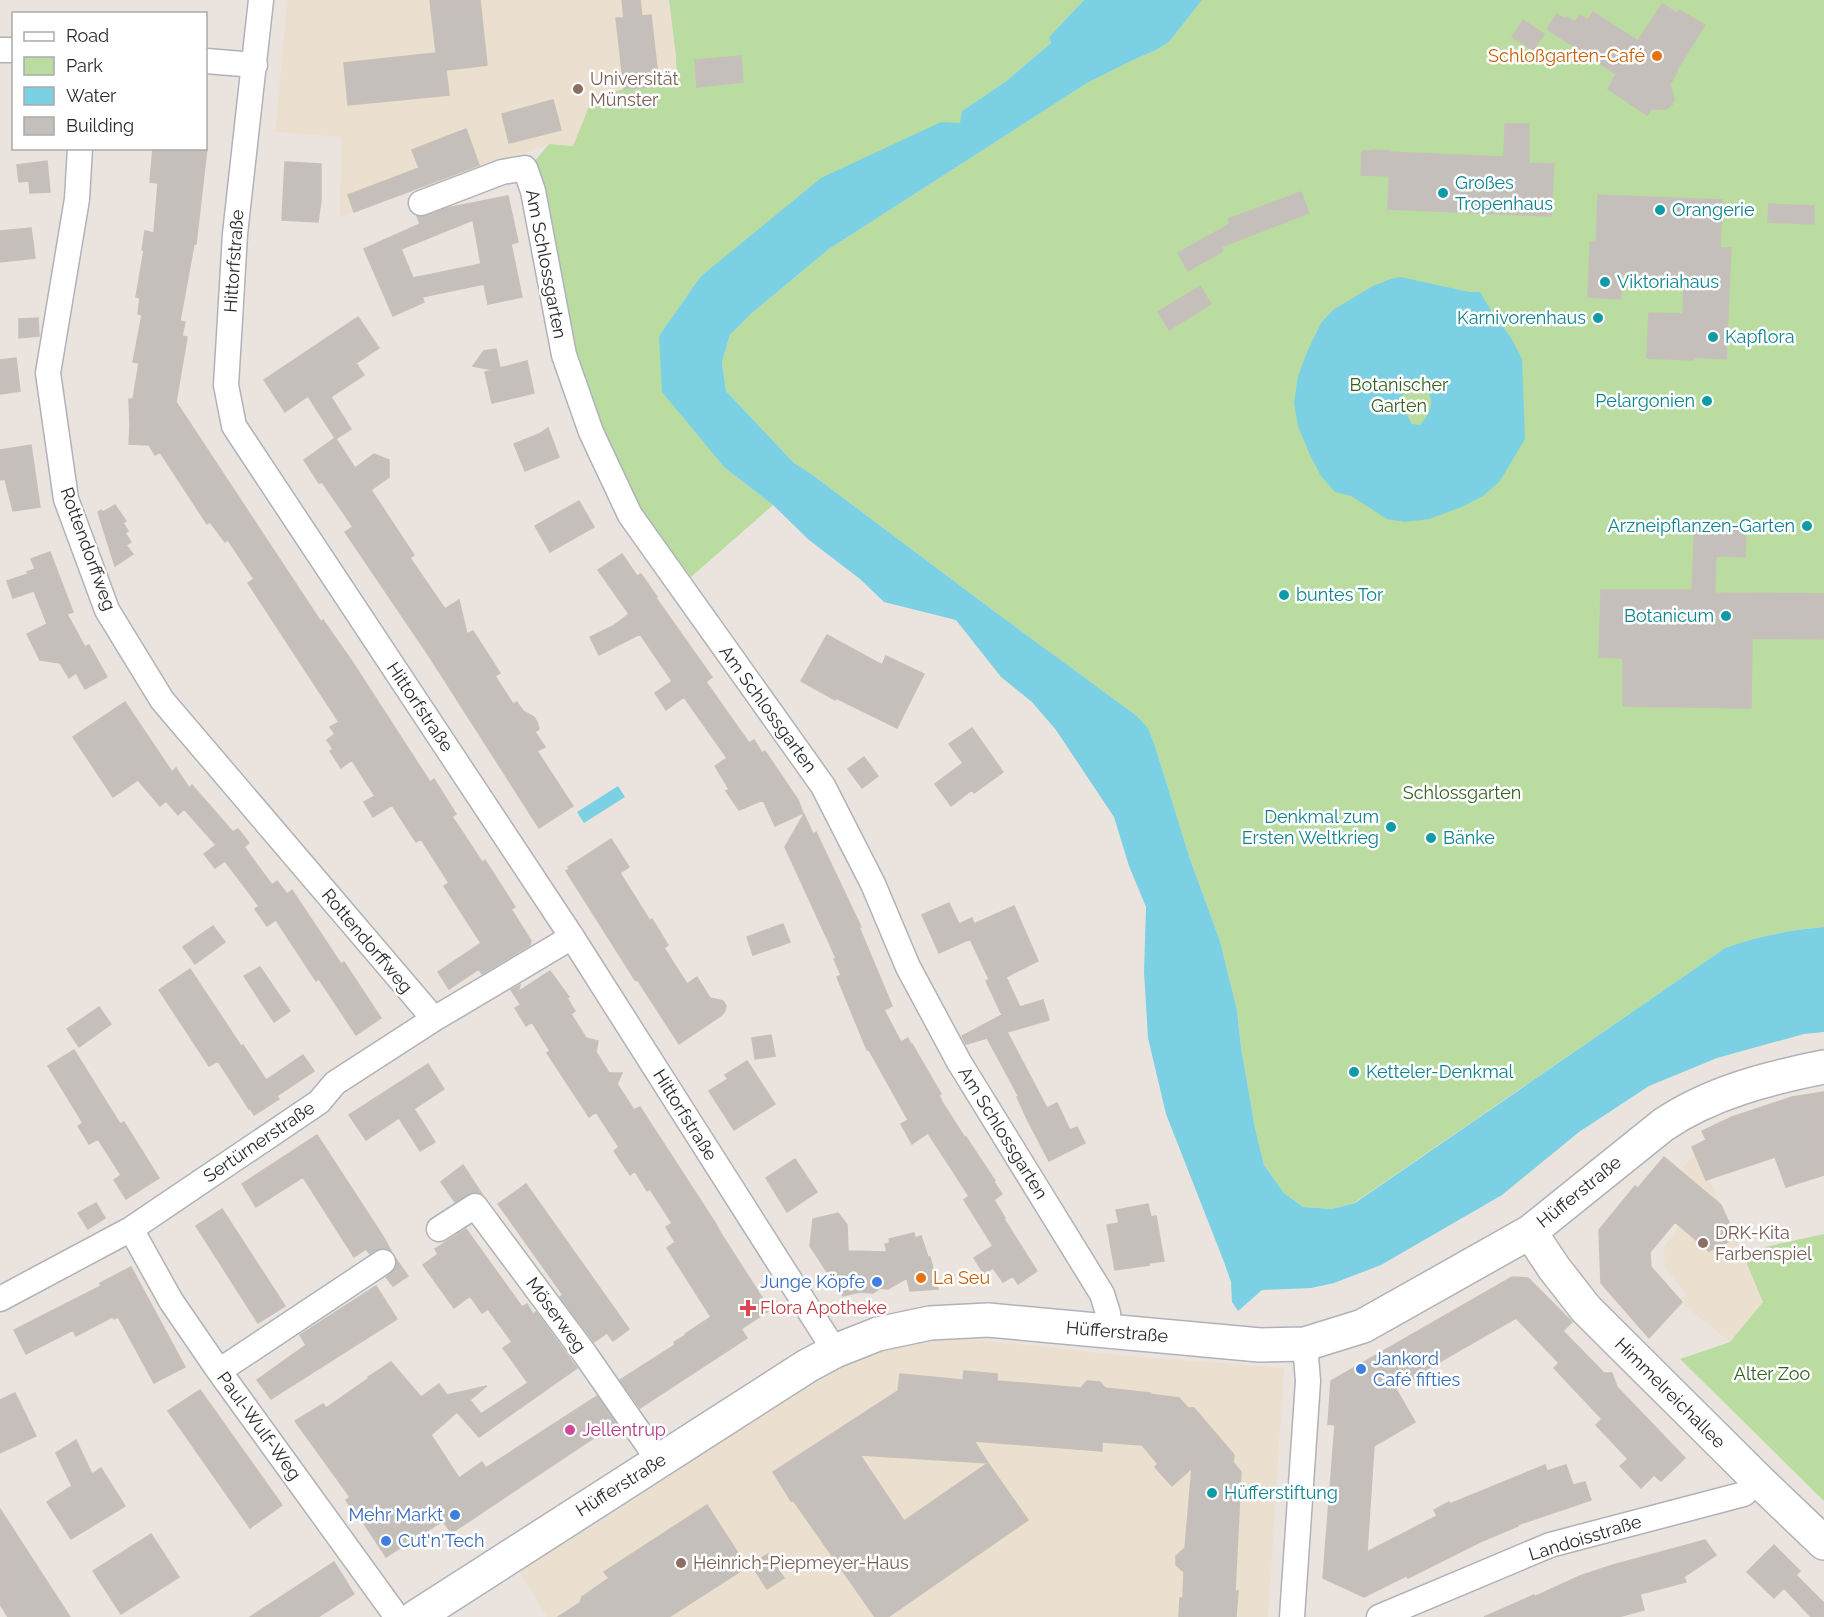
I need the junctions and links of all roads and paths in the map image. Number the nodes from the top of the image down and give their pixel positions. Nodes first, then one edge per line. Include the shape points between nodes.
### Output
1 (261, 0) edge
2 (207, 61) edge
3 (255, 65) junction
4 (80, 150) edge
5 (421, 203) dead end
6 (572, 937) junction
7 (434, 1019) junction
8 (1824, 1067) edge
9 (130, 1229) junction
10 (439, 1229) dead end
11 (1530, 1232) junction
12 (383, 1262) dead end
13 (0, 1299) edge
14 (1109, 1331) junction
15 (1305, 1344) junction
16 (835, 1351) junction
17 (219, 1371) junction
18 (659, 1461) junction
19 (1757, 1479) junction
20 (1824, 1543) edge
21 (397, 1617) edge
22 (416, 1617) edge
23 (1292, 1617) edge
24 (1379, 1617) edge

1 - 3 street, Hittorfstraße
2 - 3 street
3 - 6 street, Hittorfstraße via 235,234 226,374 234,426
4 - 7 street, Rottendorffweg via 77,199 48,373 66,499 107,610 162,700
5 - 14 street, Am Schlossgarten via 502,172 525,168 533,191 564,355 591,432 630,515 823,786 873,884 908,967 959,1062 1102,1294
6 - 7 street, Sertürnerstraße
6 - 16 street, Hittorfstraße
7 - 9 street, Sertürnerstraße via 335,1083 319,1102
8 - 11 street, Hüfferstraße via 1756,1083 1684,1110
9 - 13 street, Sertürnerstraße
9 - 17 street, Paul-Wulf-Weg via 171,1301
10 - 18 street, Möserweg via 475,1206
11 - 15 street, Hüfferstraße via 1363,1326
11 - 19 street, Himmelreichallee via 1586,1309
12 - 17 street
14 - 15 street, Hüfferstraße via 1260,1345
14 - 16 street, Hüfferstraße via 988,1320 930,1323 878,1334
15 - 23 street via 1308,1381
16 - 18 street, Hüfferstraße
17 - 21 street, Paul-Wulf-Weg
18 - 22 street, Hüfferstraße
19 - 20 street, Himmelreichallee
19 - 24 street, Landoisstraße via 1744,1494 1550,1545

